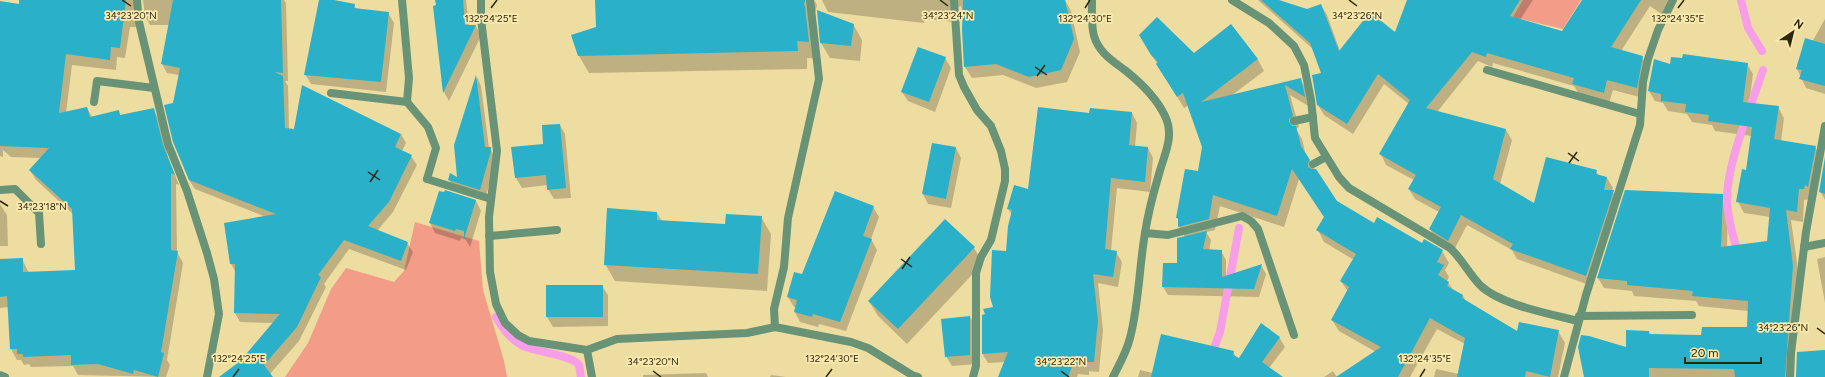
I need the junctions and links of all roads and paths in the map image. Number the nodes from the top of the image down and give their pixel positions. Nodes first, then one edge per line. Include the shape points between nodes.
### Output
1 (137, 0) edge
2 (402, 0) edge
3 (481, 0) edge
4 (810, 0) edge
5 (954, 0) edge
6 (1092, 0) edge
7 (1232, 0) edge
8 (1673, 0) edge
9 (1487, 70) dead end
10 (154, 88) junction
11 (331, 93) dead end
12 (94, 102) dead end
13 (407, 102) junction
14 (1640, 114) junction
15 (1313, 117) junction
16 (1294, 121) dead end
17 (1825, 126) edge
18 (1326, 157) junction
19 (1313, 164) dead end
20 (0, 190) edge
21 (491, 198) junction
22 (557, 230) dead end
23 (1145, 233) junction
24 (490, 236) junction
25 (1825, 243) edge
26 (41, 244) dead end
27 (1804, 247) junction
28 (1692, 315) dead end
29 (1579, 319) junction
30 (775, 327) junction
31 (1294, 335) dead end
32 (587, 350) junction
33 (0, 375) edge
34 (5, 377) edge
35 (207, 377) edge
36 (592, 377) edge
37 (918, 377) edge
38 (973, 377) edge
39 (1113, 377) edge
40 (1564, 377) edge
41 (1790, 377) edge

1 - 10 street via 139,22
2 - 13 street via 409,78
3 - 21 street via 481,19 497,151
4 - 30 street via 818,79 788,218 784,267 774,309
5 - 38 street via 959,75 977,110 991,126 1006,169 991,240 976,272 976,366
6 - 23 street via 1094,37 1102,52 1150,94 1163,112 1170,129 1170,141 1155,188
7 - 15 street via 1269,23 1294,46 1304,65
8 - 14 street via 1648,58
9 - 14 street
10 - 12 street via 97,81
10 - 35 street via 168,144 187,191 214,279 218,314
11 - 13 street
13 - 21 street via 428,127 436,148 428,179
14 - 29 street via 1640,125 1629,162
15 - 16 street
15 - 18 street via 1314,138
17 - 27 street
18 - 19 street
18 - 29 street via 1349,188 1450,248 1460,257 1481,286 1509,302
20 - 26 street via 15,189 39,213
21 - 24 street
22 - 24 street
23 - 31 street via 1168,235 1242,216 1251,221 1258,229
23 - 39 street via 1138,297 1130,339
24 - 32 street via 490,272 496,304 505,323 529,341
25 - 27 street
27 - 41 street
28 - 29 street
29 - 40 street
30 - 32 street via 747,333 617,339
30 - 37 street via 851,342 868,348
32 - 36 street
33 - 34 street

